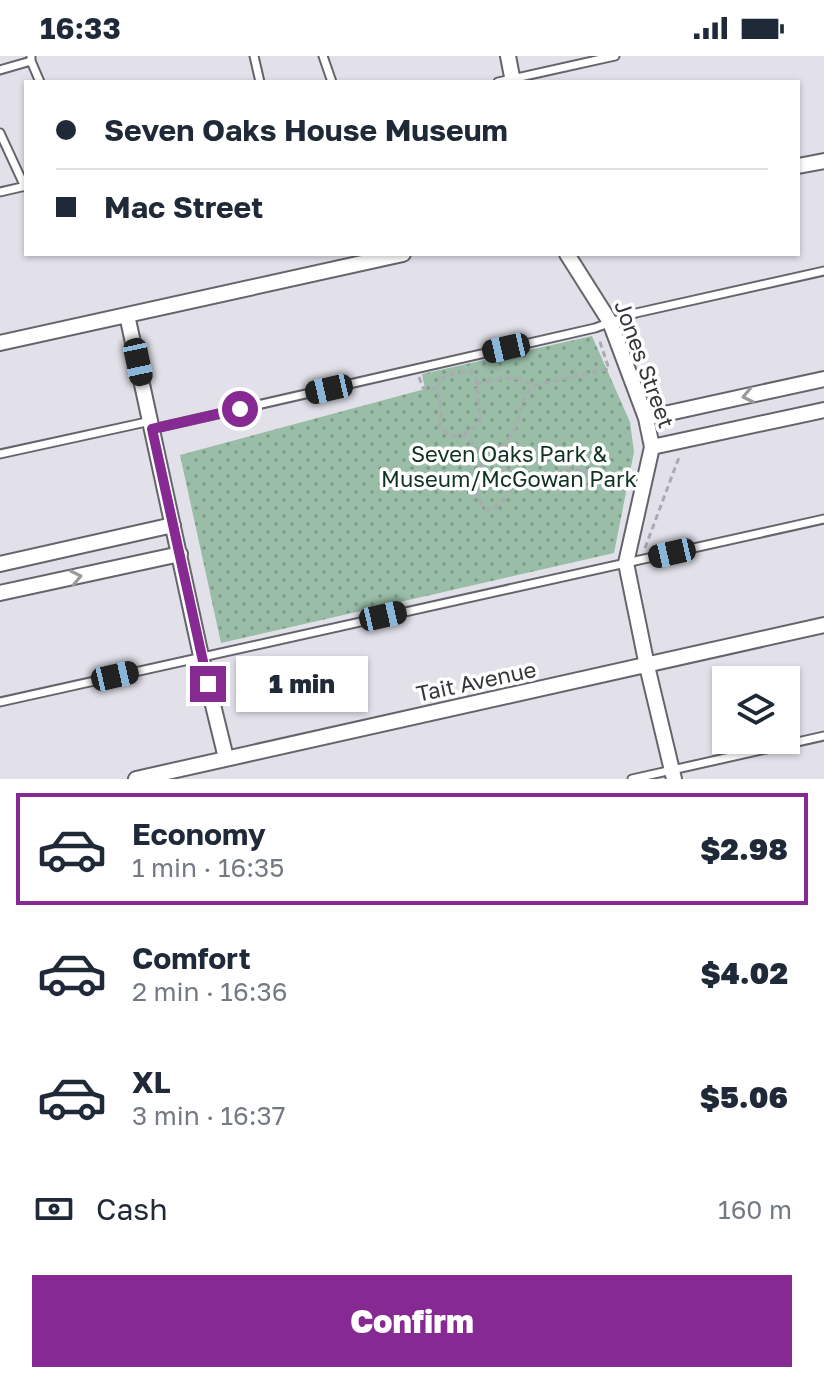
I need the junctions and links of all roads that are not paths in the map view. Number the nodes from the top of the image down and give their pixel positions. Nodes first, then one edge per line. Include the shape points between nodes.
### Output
1 (254, 56) edge
2 (323, 56) edge
3 (508, 56) edge
4 (615, 56) edge
5 (31, 58) edge
6 (0, 70) edge
7 (39, 80) edge
8 (260, 80) edge
9 (331, 80) edge
10 (508, 80) edge
11 (512, 80) edge
12 (0, 133) edge
13 (824, 161) edge
14 (800, 166) edge
15 (24, 184) edge
16 (24, 186) edge
17 (0, 192) edge
18 (394, 256) edge
19 (568, 256) edge
20 (824, 271) edge
21 (127, 315) junction
22 (610, 322) junction
23 (0, 343) edge
24 (824, 379) edge
25 (824, 410) edge
26 (646, 418) junction
27 (151, 425) junction
28 (652, 447) junction
29 (0, 454) edge
30 (824, 519) edge
31 (173, 525) junction
32 (180, 554) junction
33 (634, 561) junction
34 (0, 564) edge
35 (0, 593) edge
36 (824, 625) edge
37 (201, 656) junction
38 (647, 666) junction
39 (0, 702) edge
40 (824, 736) edge
41 (226, 758) junction
42 (673, 775) edge
43 (136, 779) edge
44 (632, 779) edge

1 - 8 lane
2 - 9 lane
3 - 10 street
4 - 11 lane
5 - 6 lane
5 - 7 lane
12 - 15 lane
13 - 14 street
16 - 17 lane
18 - 21 street
19 - 22 street, Jones Street
20 - 22 lane
21 - 23 street
21 - 27 street
22 - 26 street, Jones Street
22 - 27 lane
24 -> 26 street
25 - 28 street
26 - 28 street, Jones Street
27 - 29 lane
27 - 31 street
28 - 33 street, Jones Street
30 - 33 lane
31 - 32 street
31 - 34 street
35 -> 32 street
32 - 37 street
33 - 37 lane
33 - 38 street, Jones Street
36 - 38 street, Tait Avenue
37 - 39 lane
37 - 41 street
38 - 41 street, Tait Avenue
38 - 42 street, Jones Street
40 - 42 lane
41 - 43 street, Tait Avenue
42 - 44 lane

